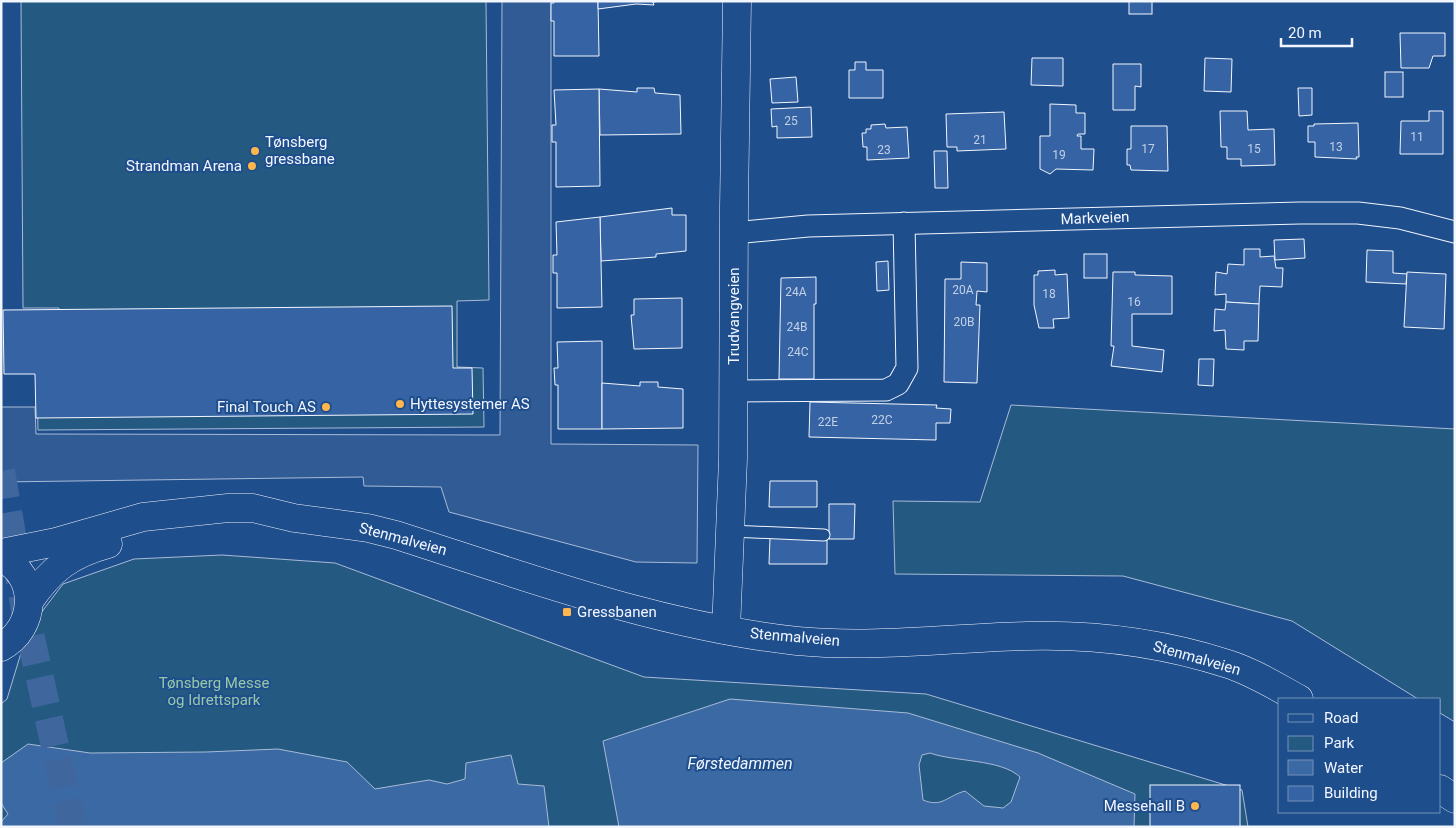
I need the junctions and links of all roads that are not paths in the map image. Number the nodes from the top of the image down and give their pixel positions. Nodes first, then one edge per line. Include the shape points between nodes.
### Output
1 (737, 1) edge
2 (904, 223) junction
3 (1455, 232) edge
4 (734, 233) junction
5 (734, 391) junction
6 (294, 518) junction
7 (731, 531) junction
8 (824, 535) dead end
9 (1, 553) edge
10 (1, 558) edge
11 (30, 600) junction
12 (726, 630) junction
13 (1, 647) edge
14 (1297, 698) edge
15 (1441, 790) edge
16 (1455, 798) edge

1 - 4 main road, Trudvangveien
2 - 3 street, Markveien via 1358,213 1400,218
2 - 4 street, Markveien via 790,227
2 - 5 street via 907,368 898,384 886,390
4 - 5 main road, Trudvangveien
5 - 7 main road, Trudvangveien
6 - 9 main road, Stenmalveien via 253,508 209,509 143,517 49,544
6 - 11 main road, Stenmalveien via 184,528 96,547 58,567
6 - 12 main road, Stenmalveien via 396,535 616,605
7 - 8 lane
7 - 12 main road, Trudvangveien
10 - 11 main road via 19,572 27,585
11 - 13 main road, Stenmalveien via 28,616 21,631
12 - 14 main road, Stenmalveien via 824,642 1027,636 1080,636 1129,641 1230,664
15 - 16 main road

